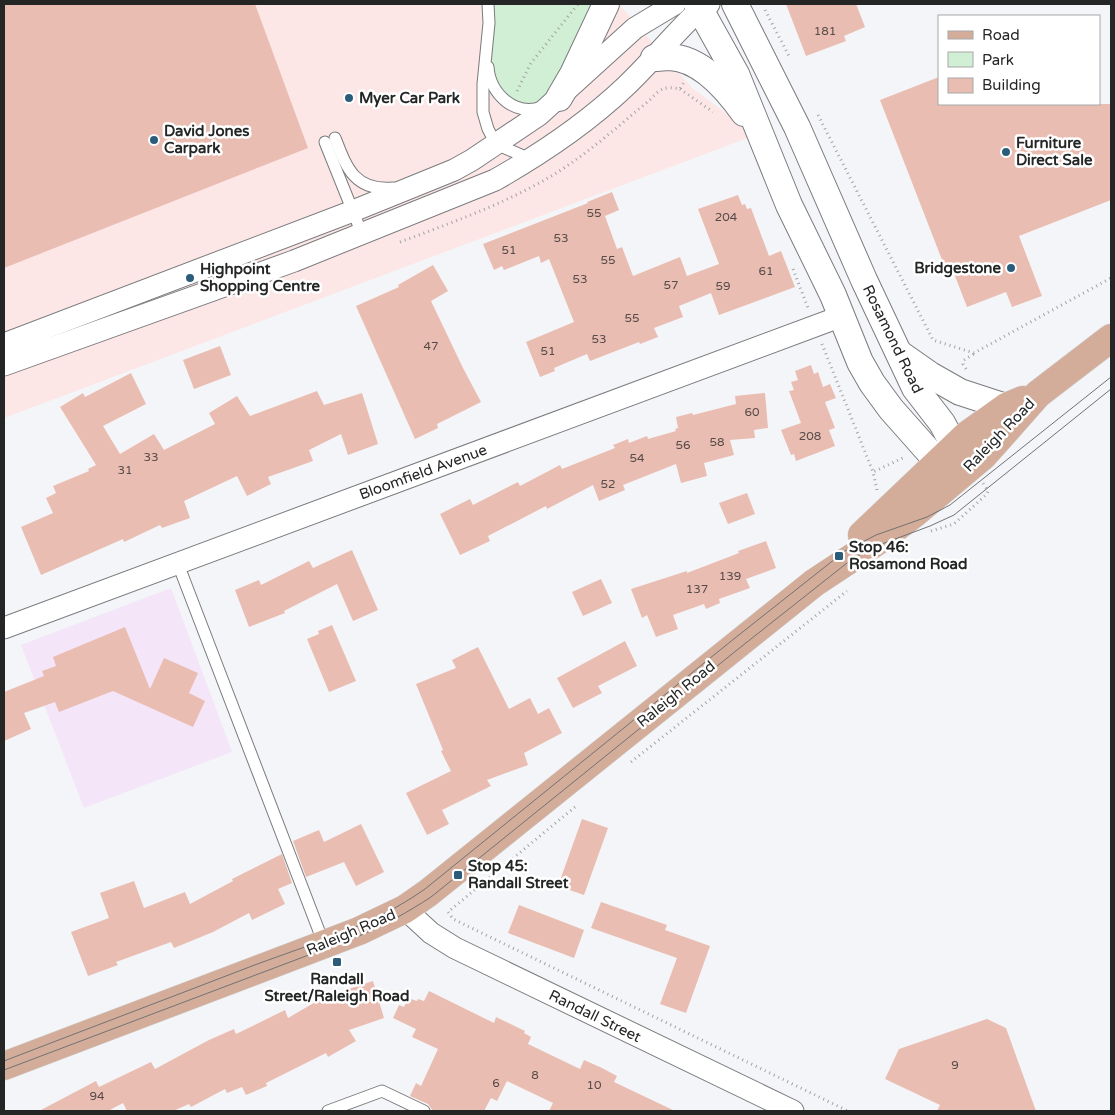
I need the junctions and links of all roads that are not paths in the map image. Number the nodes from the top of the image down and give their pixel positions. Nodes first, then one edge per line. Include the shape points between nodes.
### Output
1 (488, 4) edge
2 (606, 4) edge
3 (675, 4) edge
4 (735, 4) edge
5 (702, 5) edge
6 (487, 48) junction
7 (654, 58) junction
8 (559, 98) junction
9 (760, 135) junction
10 (496, 144) junction
11 (530, 159) junction
12 (413, 186) junction
13 (825, 190) junction
14 (789, 205) junction
15 (353, 211) junction
16 (362, 234) junction
17 (864, 280) junction
18 (837, 306) junction
19 (1111, 338) edge
20 (4, 344) edge
21 (900, 354) junction
22 (4, 365) edge
23 (1038, 394) junction
24 (1006, 407) junction
25 (956, 463) junction
26 (178, 564) junction
27 (4, 628) edge
28 (405, 909) junction
29 (324, 944) junction
30 (4, 1066) edge
31 (328, 1111) edge
32 (424, 1111) edge
33 (793, 1111) edge

1 - 6 lane
2 - 8 street
3 - 8 street via 636,28
4 - 13 street, Rosamond Road
5 - 7 street
5 - 9 street via 736,74
6 - 8 lane via 492,83 512,105 530,110
6 - 10 lane via 483,112
7 - 9 street via 682,59 707,72 736,102
7 - 11 street via 605,104
8 - 10 street
9 - 14 street
10 - 11 lane
10 - 12 street via 454,170
11 - 16 street via 495,180
12 - 15 street
12 - 15 lane via 378,189 362,183 330,140
13 - 14 street
13 - 17 street, Rosamond Road
14 - 18 street
15 - 16 lane
15 - 20 street
16 - 22 street
17 - 18 street
17 - 21 street, Rosamond Road
18 - 25 street via 860,362 890,409
18 - 26 street, Bloomfield Avenue
19 - 23 main road, Raleigh Road
21 - 24 street via 952,388
21 - 25 street, Rosamond Road via 915,388 944,426
23 - 24 main road, Raleigh Road
23 - 25 main road, Raleigh Road
24 - 25 main road, Raleigh Road via 967,435
25 - 28 main road, Raleigh Road via 814,583
26 - 27 street, Bloomfield Avenue
26 - 29 lane
28 - 29 main road, Raleigh Road
28 - 33 street, Randall Street via 455,948
29 - 30 main road, Raleigh Road
31 - 32 lane via 382,1091

